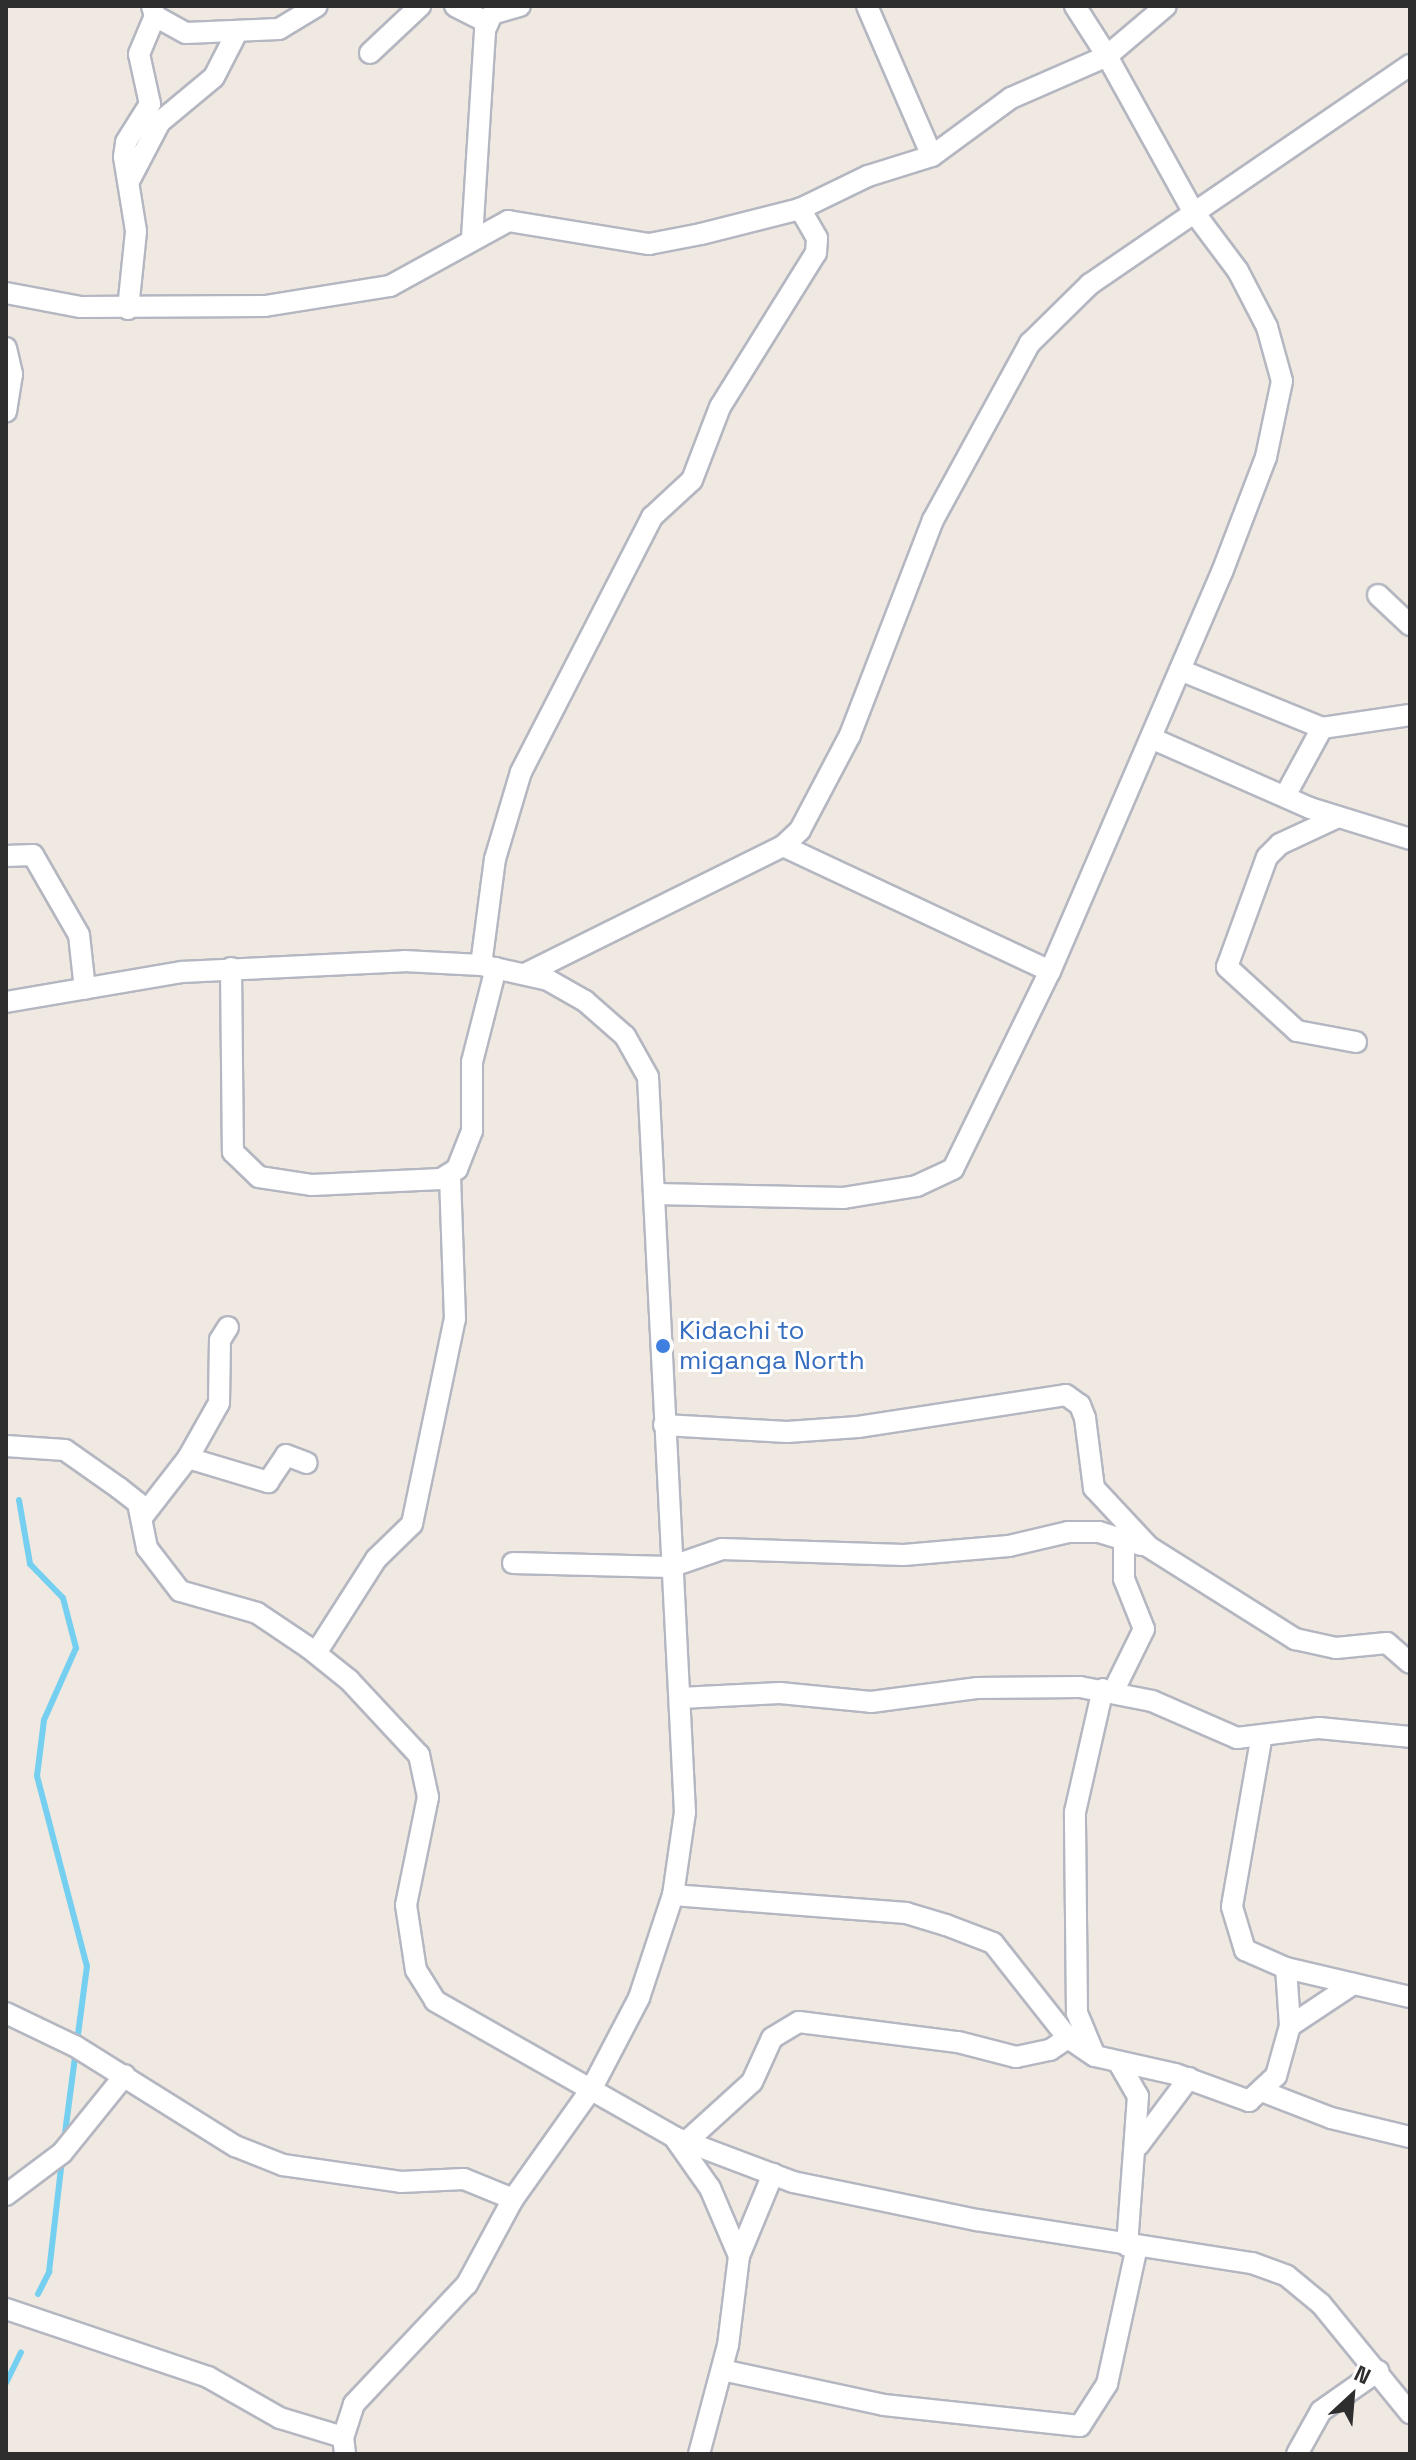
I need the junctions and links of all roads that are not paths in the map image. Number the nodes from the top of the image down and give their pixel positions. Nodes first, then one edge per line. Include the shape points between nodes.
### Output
1 (317, 6) edge
2 (420, 6) edge
3 (455, 6) edge
4 (520, 6) edge
5 (867, 6) edge
6 (1075, 6) edge
7 (1166, 6) edge
8 (154, 11) edge
9 (488, 23) junction
10 (237, 32) junction
11 (370, 53) dead end
12 (1107, 56) junction
13 (1410, 65) edge
14 (932, 156) junction
15 (129, 181) junction
16 (800, 209) junction
17 (1193, 211) junction
18 (472, 238) junction
19 (6, 293) edge
20 (128, 309) junction
21 (6, 348) edge
22 (6, 412) edge
23 (1378, 595) dead end
24 (1410, 625) edge
25 (1180, 670) junction
26 (1410, 715) edge
27 (1322, 728) junction
28 (1151, 738) junction
29 (1285, 796) junction
30 (1336, 818) junction
31 (1410, 839) edge
32 (783, 846) junction
33 (6, 856) edge
34 (489, 967) junction
35 (231, 968) junction
36 (1050, 971) junction
37 (525, 974) junction
38 (85, 989) junction
39 (6, 1002) edge
40 (1356, 1042) dead end
41 (450, 1176) junction
42 (655, 1194) junction
43 (228, 1327) dead end
44 (664, 1425) junction
45 (6, 1446) edge
46 (188, 1458) junction
47 (307, 1463) dead end
48 (143, 1516) junction
49 (1124, 1540) junction
50 (1149, 1547) junction
51 (513, 1563) dead end
52 (670, 1567) junction
53 (316, 1653) junction
54 (1410, 1663) edge
55 (1108, 1690) junction
56 (680, 1698) junction
57 (1406, 1730) edge
58 (1261, 1740) junction
59 (673, 1895) junction
60 (1286, 1968) junction
61 (1353, 1984) junction
62 (1410, 1997) edge
63 (6, 2013) edge
64 (1290, 2026) junction
65 (1068, 2038) junction
66 (1095, 2056) junction
67 (1120, 2065) junction
68 (125, 2075) junction
69 (1189, 2078) junction
70 (592, 2088) junction
71 (1264, 2092) junction
72 (1410, 2137) edge
73 (680, 2139) junction
74 (1135, 2149) junction
75 (773, 2174) junction
76 (6, 2195) edge
77 (513, 2199) junction
78 (1132, 2246) junction
79 (739, 2256) junction
80 (6, 2309) edge
81 (722, 2370) junction
82 (1378, 2371) junction
83 (1410, 2413) edge
84 (344, 2445) edge
85 (699, 2454) edge
86 (1297, 2454) edge

1 - 10 street via 279,29
2 - 11 street
3 - 9 street
4 - 9 street via 492,14
5 - 14 street
6 - 12 street
7 - 12 street
8 - 10 street via 186,33
8 - 15 street via 141,39 150,104 126,142
9 - 18 street
10 - 15 street via 214,77 160,122
12 - 14 street via 1011,98
12 - 17 street
13 - 17 street
14 - 16 street via 868,176
15 - 20 street via 136,231
16 - 18 street via 649,244 508,221
16 - 34 street via 817,238 812,263 720,407 692,480 652,517 521,772 495,859
17 - 25 street via 1245,285 1267,327 1282,381 1266,457
17 - 32 street via 1090,284 1030,343 933,520 821,799
18 - 20 street via 412,278 356,296 249,307
19 - 20 street via 50,304
21 - 22 street via 12,374
23 - 24 street
25 - 27 street
25 - 28 street
26 - 27 street
27 - 29 street
28 - 29 street
28 - 36 street
29 - 30 street
30 - 31 street
30 - 40 street via 1280,844 1267,857 1227,967 1297,1031
32 - 36 street
32 - 37 street
33 - 38 street via 33,855 79,935
34 - 35 street via 404,961
34 - 37 street
34 - 41 street via 472,1062 472,1131
35 - 38 street
35 - 41 street via 230,1119 233,1152 245,1169 271,1181 312,1185
36 - 42 street via 953,1169 917,1186 844,1198
37 - 42 street via 585,1001 633,1050 648,1077
38 - 39 street
41 - 53 street via 455,1319 412,1524 376,1559
42 - 44 street
43 - 46 street via 220,1340 219,1403
44 - 50 street via 787,1432 871,1426 1066,1395 1085,1418 1094,1488
44 - 52 street
45 - 48 street via 65,1450 138,1503
46 - 47 street via 268,1482 286,1455
46 - 48 street
48 - 53 street via 147,1548 180,1591 257,1613
49 - 50 street
49 - 52 street via 1068,1532 1009,1546 904,1555 722,1549
49 - 55 street via 1124,1579 1144,1629 1137,1655
50 - 54 street via 1295,1639 1336,1648 1387,1643
51 - 52 street
52 - 56 street
53 - 70 street via 419,1755 426,1777 406,1905 421,1987 452,2011
55 - 56 street via 978,1688 871,1702 780,1693
55 - 58 street via 1237,1738
55 - 66 street via 1075,1812 1077,2013
56 - 59 street via 685,1812
57 - 58 street via 1319,1728
58 - 60 street via 1232,1907 1245,1950
59 - 65 street via 906,1913 946,1925 993,1943
59 - 70 street via 639,1998
60 - 61 street
60 - 64 street
61 - 62 street
61 - 64 street
63 - 68 street
64 - 71 street via 1276,2076
65 - 66 street
65 - 73 street via 1050,2050 1016,2057 958,2042 799,2022 772,2038 752,2082
66 - 67 street
67 - 69 street
67 - 74 street via 1138,2096
68 - 76 street via 62,2153
68 - 77 street via 235,2146 283,2165 401,2182 464,2179
69 - 71 street via 1249,2101
69 - 74 street
70 - 73 street
70 - 77 street
71 - 72 street via 1331,2118
73 - 75 street
73 - 79 street via 710,2188
74 - 78 street
75 - 78 street
75 - 79 street
77 - 84 street via 467,2284 354,2404
78 - 81 street via 1107,2384 1080,2426 869,2403
78 - 82 street via 1252,2263 1287,2276 1321,2304
79 - 81 street via 740,2282
80 - 84 street via 208,2377 280,2418
81 - 85 street
82 - 83 street
82 - 86 street via 1321,2411

